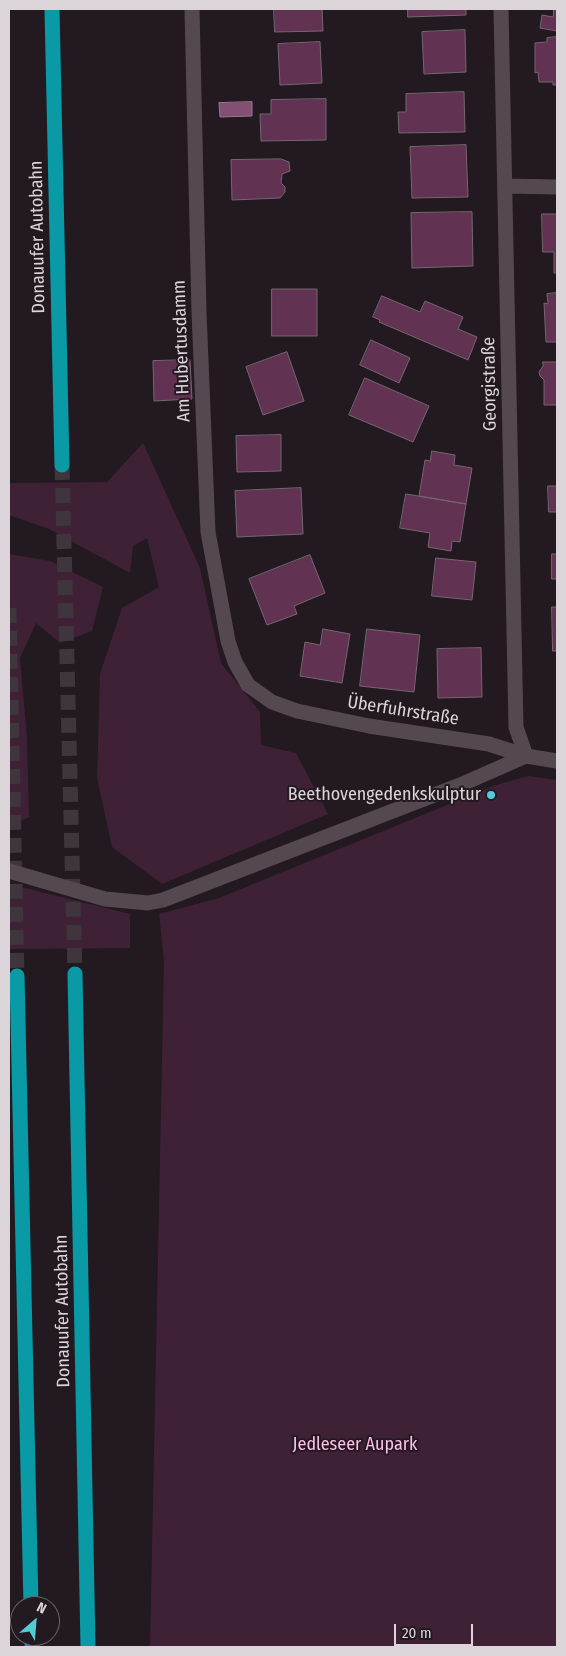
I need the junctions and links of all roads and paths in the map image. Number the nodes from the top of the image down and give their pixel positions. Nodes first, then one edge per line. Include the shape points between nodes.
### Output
1 (52, 9) edge
2 (192, 9) edge
3 (501, 9) edge
4 (505, 186) junction
5 (557, 187) edge
6 (62, 465) tunnel mouth
7 (248, 685) joint
8 (526, 756) junction
9 (557, 761) edge
10 (9, 872) edge
11 (75, 974) tunnel mouth
12 (17, 976) tunnel mouth
13 (32, 1596) edge
14 (88, 1647) edge

1 - 6 highway, Donauufer Autobahn
2 - 7 street, Am Hubertusdamm via 208,532 228,640
3 - 4 street, Georgistraße
4 - 5 street
4 - 8 street, Georgistraße via 516,727
7 - 8 street, Überfuhrstraße via 272,702 297,711 369,726 489,744
8 - 9 street, Überfuhrstraße
8 - 10 street via 460,785 163,900 148,903 105,899
11 - 14 highway, Donauufer Autobahn
12 - 13 highway

